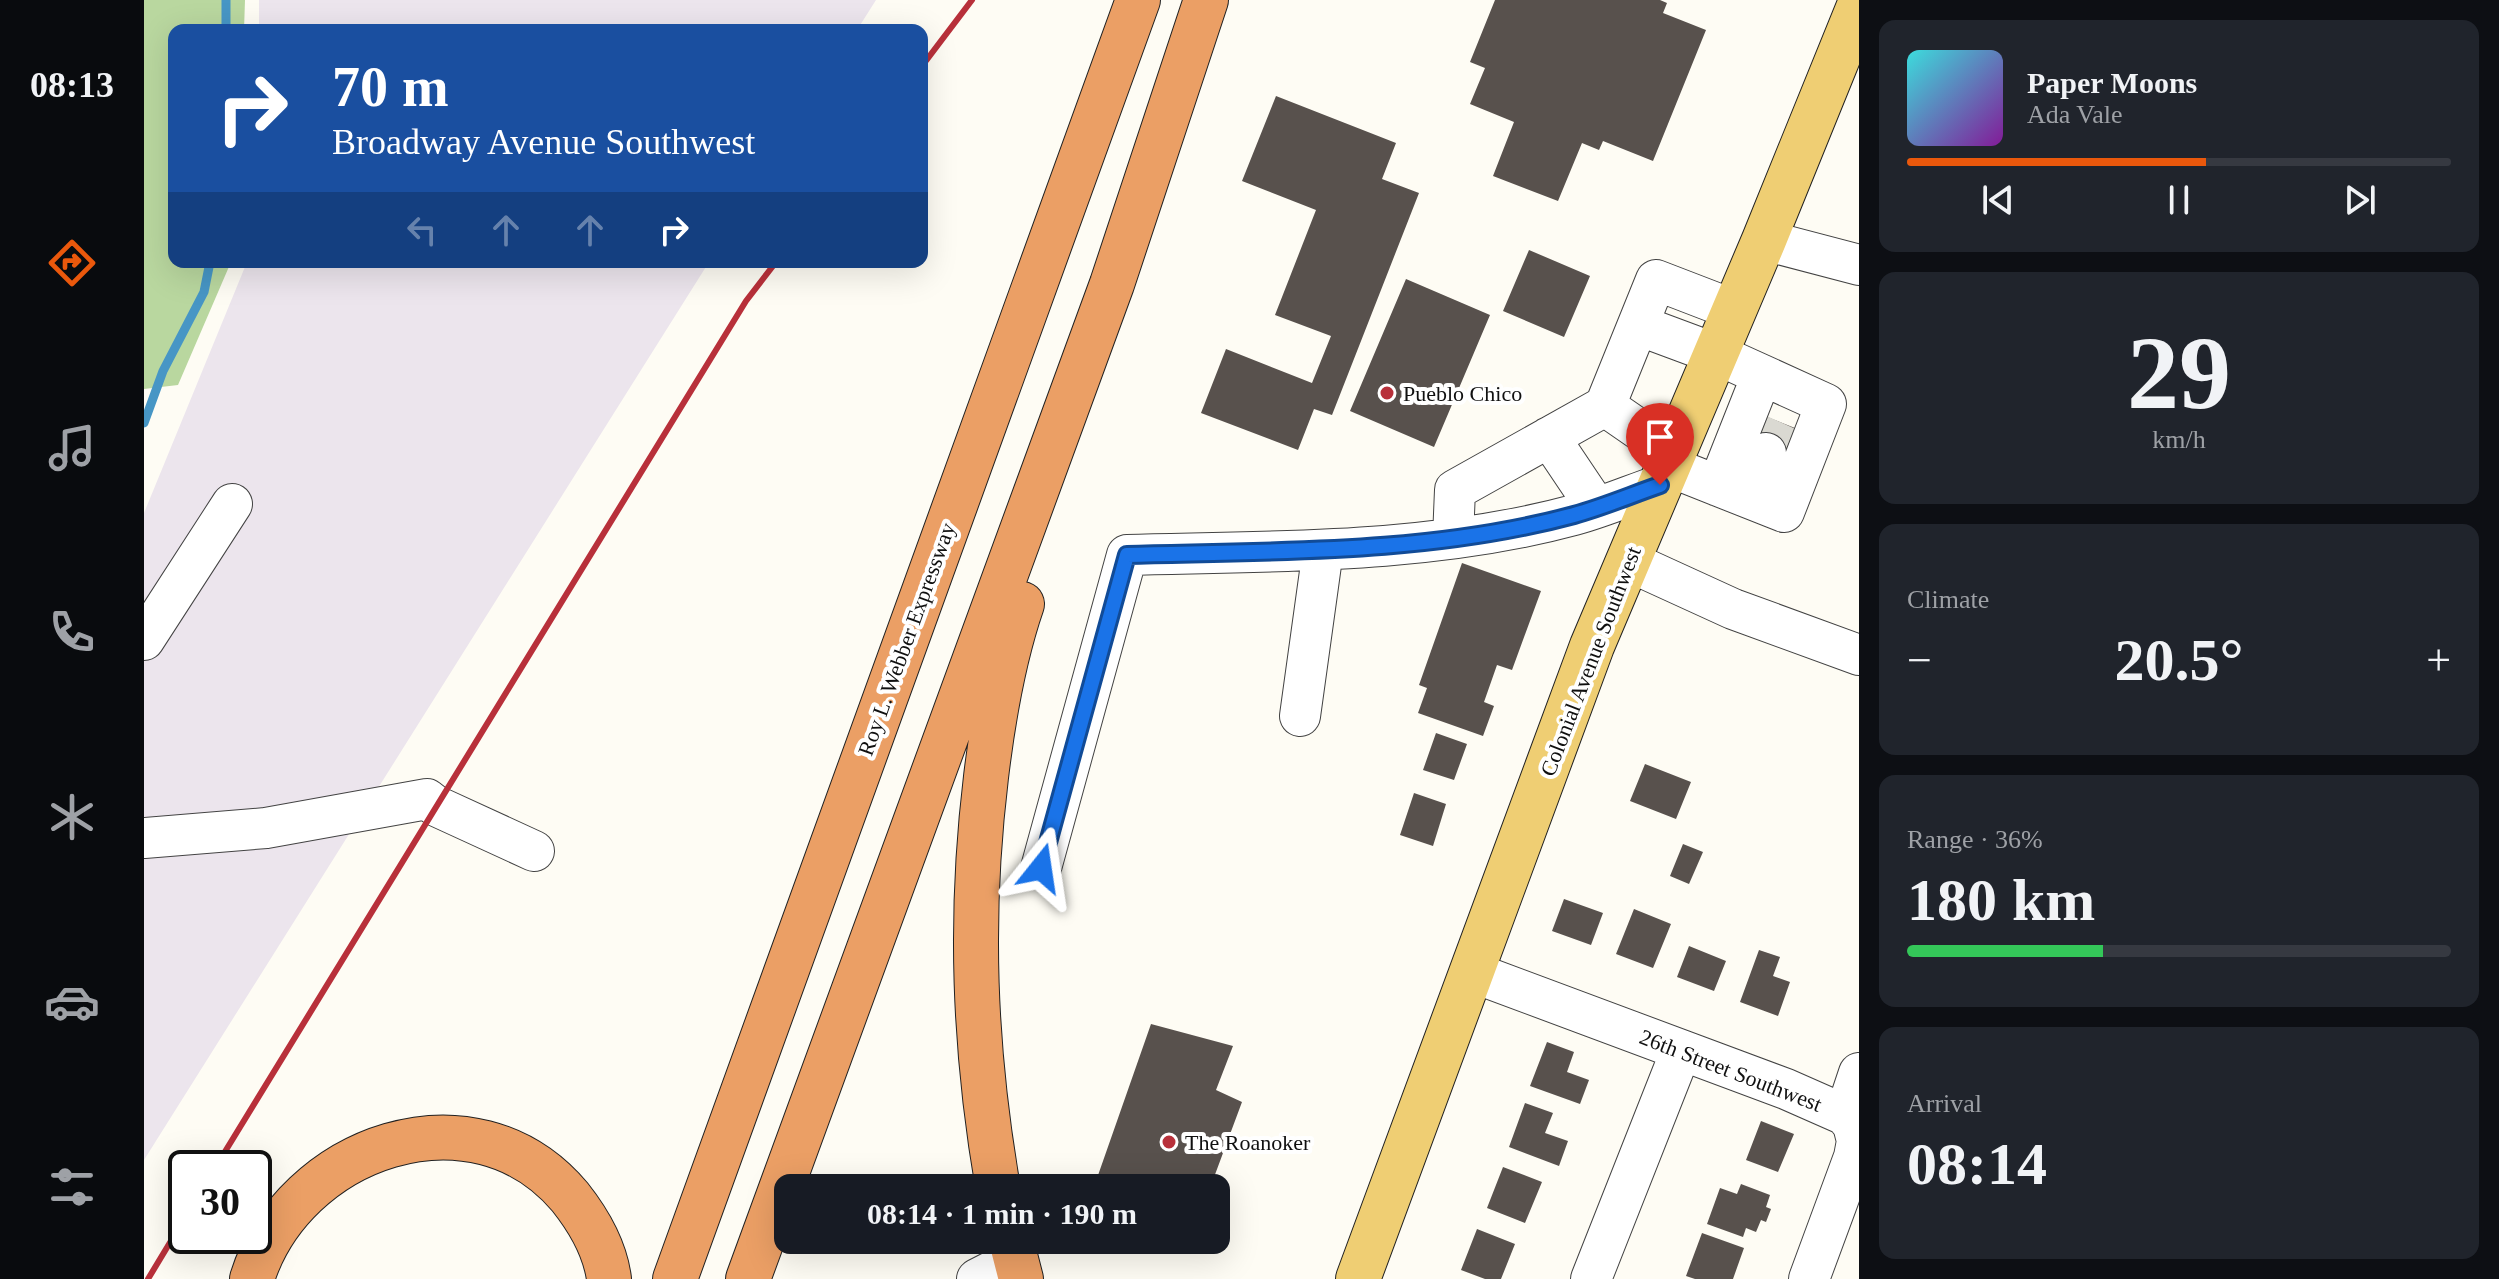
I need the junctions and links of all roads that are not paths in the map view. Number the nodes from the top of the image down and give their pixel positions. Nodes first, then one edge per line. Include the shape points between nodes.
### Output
1 (1138, 0) edge
2 (1206, 0) edge
3 (1859, 6) edge
4 (1764, 240) junction
5 (1859, 265) edge
6 (1112, 284) junction
7 (1734, 310) junction
8 (1638, 325) junction
9 (1716, 354) junction
10 (1605, 406) junction
11 (1775, 410) junction
12 (1549, 437) junction
13 (1496, 467) junction
14 (1667, 468) junction
15 (1732, 491) junction
16 (232, 504) dead end
17 (1596, 507) junction
18 (1494, 531) junction
19 (1453, 538) junction
20 (1323, 550) junction
21 (1628, 561) junction
22 (144, 640) edge
23 (1859, 655) edge
24 (1300, 716) dead end
25 (144, 838) edge
26 (534, 851) dead end
27 (1041, 868) dead end
28 (1472, 972) junction
29 (1681, 1051) junction
30 (1859, 1073) edge
31 (1845, 1115) junction
32 (996, 1174) edge
33 (1844, 1232) edge
34 (1016, 1259) edge
35 (252, 1279) edge
36 (609, 1279) edge
37 (675, 1279) edge
38 (748, 1279) edge
39 (977, 1279) edge
40 (1358, 1279) edge
41 (1591, 1279) edge
42 (1809, 1279) edge

1 - 37 highway, Roy L. Webber Expressway
2 - 6 highway
3 - 4 main road, Colonial Avenue Southwest
4 - 5 street
4 - 7 main road, Colonial Avenue Southwest
6 - 32 highway via 1058,499 1017,617 989,752 980,823 976,1017
6 - 38 highway
7 - 8 street via 1656,280
7 - 9 main road, Colonial Avenue Southwest
8 - 9 street
8 - 10 street
9 - 11 street
9 - 14 main road, Colonial Avenue Southwest
10 - 12 street
10 - 14 street
11 - 15 street
11 - 15 street
11 - 15 street via 1826,404 1784,512
12 - 13 street
12 - 17 street
13 - 18 street
13 - 19 street via 1455,490
14 - 15 street
14 - 17 street
14 - 21 main road, Colonial Avenue Southwest
16 - 22 street
17 - 18 street
18 - 19 street
19 - 20 street
20 - 24 street
20 - 27 street via 1127,555
21 - 23 street via 1733,609
21 - 28 main road, Colonial Avenue Southwest
25 - 26 street via 266,828 427,799
28 - 29 street, 26th Street Southwest
28 - 40 main road, Colonial Avenue Southwest
29 - 31 street, 26th Street Southwest
29 - 41 street
30 - 31 street
31 - 33 street, 26th Street Southwest via 1857,1141
33 - 42 street, 26th Street Southwest
34 - 39 street
35 - 36 highway via 288,1214 345,1163 414,1138 449,1137 510,1152 562,1188 595,1235

